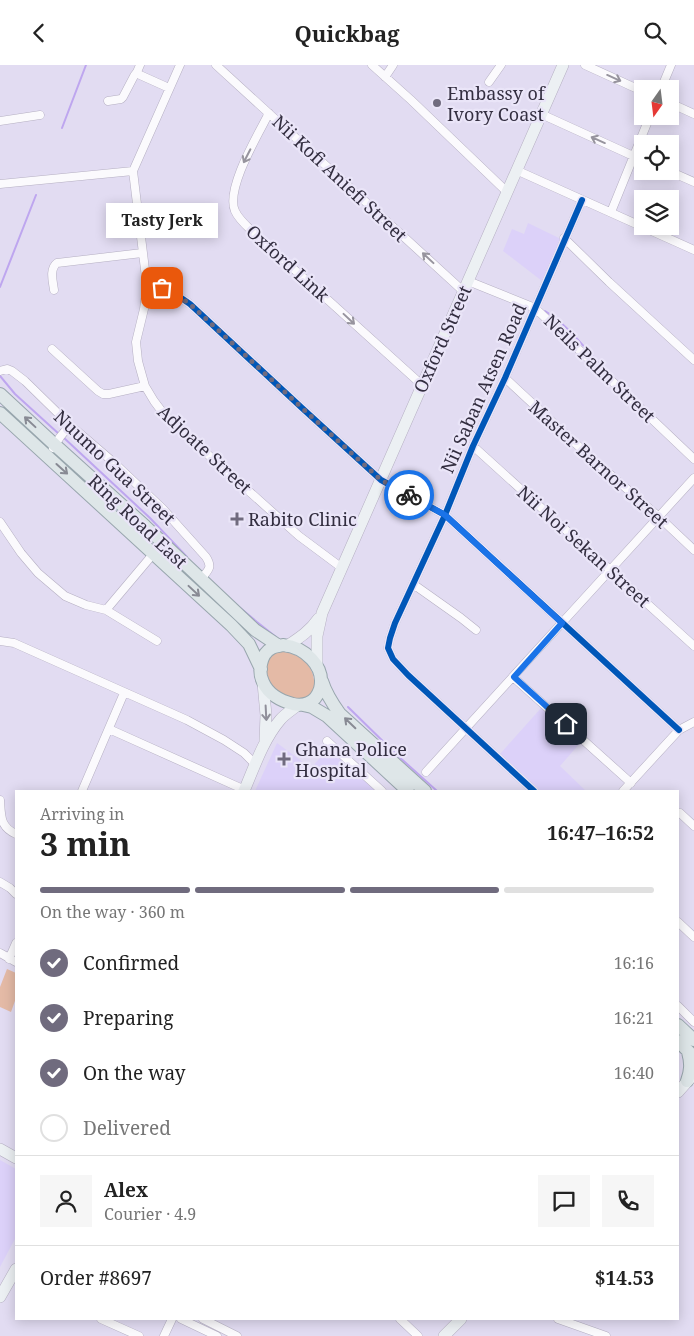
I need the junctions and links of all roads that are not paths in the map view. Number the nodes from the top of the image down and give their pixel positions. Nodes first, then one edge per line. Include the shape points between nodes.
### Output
1 (180, 65) edge
2 (216, 65) edge
3 (372, 65) edge
4 (393, 65) edge
5 (501, 65) edge
6 (563, 65) edge
7 (585, 65) edge
8 (671, 65) edge
9 (139, 69) edge
10 (385, 77) junction
11 (665, 80) edge
12 (489, 82) dead end
13 (634, 87) edge
14 (169, 88) junction
15 (108, 101) dead end
16 (679, 107) edge
17 (269, 113) junction
18 (541, 114) junction
19 (694, 114) edge
20 (40, 115) dead end
21 (0, 121) edge
22 (634, 156) joint
23 (516, 170) junction
24 (133, 171) junction
25 (679, 175) edge
26 (694, 182) edge
27 (0, 183) edge
28 (506, 191) junction
29 (582, 200) junction
30 (610, 212) junction
31 (564, 238) junction
32 (694, 250) edge
33 (142, 253) junction
34 (147, 286) junction
35 (466, 286) junction
36 (54, 291) dead end
37 (535, 307) junction
38 (52, 349) dead end
39 (694, 360) edge
40 (0, 371) edge
41 (505, 378) junction
42 (422, 385) junction
43 (145, 386) junction
44 (0, 394) edge
45 (0, 413) edge
46 (70, 425) junction
47 (56, 443) junction
48 (473, 446) junction
49 (694, 459) edge
50 (694, 478) edge
51 (381, 480) junction
52 (445, 515) junction
53 (659, 517) junction
54 (0, 521) edge
55 (694, 550) edge
56 (154, 553) junction
57 (342, 568) junction
58 (609, 570) junction
59 (204, 576) junction
60 (413, 584) junction
61 (106, 610) junction
62 (322, 613) junction
63 (562, 623) junction
64 (476, 630) dead end
65 (0, 641) edge
66 (157, 641) dead end
67 (283, 646) junction
68 (694, 646) edge
69 (261, 669) junction
70 (319, 671) junction
71 (514, 677) junction
72 (263, 683) junction
73 (124, 693) junction
74 (301, 705) junction
75 (694, 722) edge
76 (109, 729) junction
77 (466, 729) junction
78 (679, 730) junction
79 (327, 741) dead end
80 (265, 743) junction
81 (255, 764) junction
82 (426, 772) dead end
83 (402, 778) junction
84 (631, 783) junction
85 (82, 790) edge
86 (244, 790) edge
87 (381, 790) edge
88 (408, 790) edge
89 (422, 790) edge
90 (533, 790) edge
91 (624, 790) edge
92 (0, 801) edge
93 (680, 813) dead end
94 (694, 826) edge
95 (15, 833) edge
96 (0, 882) edge
97 (15, 893) edge
98 (679, 923) edge
99 (694, 937) edge
100 (0, 953) edge
101 (13, 960) edge
102 (679, 1007) edge
103 (694, 1021) edge
104 (679, 1026) edge
105 (694, 1040) edge
106 (679, 1042) edge
107 (691, 1055) edge
108 (691, 1079) edge
109 (679, 1091) edge
110 (0, 1149) edge
111 (15, 1157) edge
112 (15, 1271) edge
113 (0, 1297) edge
114 (103, 1320) edge
115 (172, 1320) edge
116 (183, 1320) edge
117 (205, 1320) edge
118 (401, 1320) edge
119 (460, 1320) edge
120 (561, 1320) edge
121 (139, 1336) edge
122 (164, 1336) edge
123 (217, 1336) edge
124 (238, 1336) edge
125 (418, 1336) edge
126 (444, 1336) edge
127 (606, 1336) edge

1 - 14 street, Adjoate Street
2 - 17 street, Nii Kofi Aniefi Street
3 - 10 street
4 - 10 street
5 - 12 street
6 - 18 main road, Oxford Street
7 -> 13 street
8 - 11 street
9 - 14 street via 140,75
9 - 15 street via 124,97
10 - 28 street
14 - 24 street, Adjoate Street
16 - 19 street
35 -> 17 street, Nii Kofi Aniefi Street
17 -> 42 street, Oxford Link via 235,185 233,209 255,234
22 -> 18 street
18 - 23 main road, Oxford Street
20 - 21 street
22 - 30 street
23 - 28 main road, Oxford Street
23 - 29 street
24 - 27 street
24 - 33 street, Adjoate Street
25 - 26 street
28 - 35 main road, Oxford Street
29 - 30 street
29 - 31 street, Nii Saban Atsen Road
30 - 32 street
31 - 37 street, Nii Saban Atsen Road
31 - 39 street
33 - 34 street, Adjoate Street
33 - 36 street via 54,264
34 - 43 street, Adjoate Street via 136,342
34 - 51 street via 171,291 190,304
35 - 37 street, Neils Palm Street
35 - 42 main road, Oxford Street
37 - 41 street, Nii Saban Atsen Road
37 - 49 street, Neils Palm Street
38 - 43 street via 103,394
40 - 46 street, Nuumo Gua Street via 12,371 25,381
41 - 48 street, Nii Saban Atsen Road
41 - 53 street, Master Barnor Street
42 - 51 main road, Oxford Street
43 - 57 street, Adjoate Street via 163,413 190,438 299,536
47 -> 44 main road, Ring Road East
45 - 47 main road, Ring Road East
46 - 47 street
46 - 59 street, Nuumo Gua Street via 163,509 206,557 210,567
47 -> 56 main road, Ring Road East
47 - 59 main road, Ring Road East
48 - 52 street, Nii Saban Atsen Road
48 - 58 street, Nii Noi Sekan Street
50 - 53 street
51 - 52 street
51 - 57 main road, Oxford Street
52 - 60 street, Nii Saban Atsen Road
52 - 63 street
53 - 55 street, Master Barnor Street
53 - 58 street
54 - 61 street via 38,573 65,596
56 - 61 street
56 -> 69 main road, Ring Road East via 244,638
57 - 62 main road, Oxford Street
58 - 63 street
58 - 68 street, Nii Noi Sekan Street
59 - 67 main road, Ring Road East via 256,630
60 - 64 street
60 - 77 street, Nii Saban Atsen Road via 388,644 390,653 408,675
61 - 66 street
62 - 67 main road, Oxford Street via 310,629
62 - 70 main road, Oxford Street via 317,637
63 - 71 street
63 - 78 street
65 - 73 street via 14,643
67 - 69 main road via 265,653
67 - 70 main road via 301,651
69 - 72 main road
70 - 74 main road via 317,696
83 -> 70 main road via 340,714 324,690
71 - 77 street
71 - 84 street
72 - 74 main road via 279,699
72 -> 80 main road
73 - 76 street
73 - 81 street via 209,731 244,753
74 - 80 main road via 280,719
74 - 83 main road via 327,716
75 - 78 street
76 - 85 street
76 - 86 street
77 - 82 street
77 - 90 street, Nii Saban Atsen Road
78 - 84 street
79 - 87 street
80 - 81 main road
81 - 86 main road
83 - 88 main road
83 - 89 main road
84 - 91 street
92 - 95 street via 2,821
93 - 94 street
96 - 97 street
98 - 99 street
100 - 101 street
102 - 103 street
104 - 105 main road
106 - 107 main road
107 - 108 main road
108 - 109 main road
110 - 111 main road
112 - 113 main road
114 - 121 street
115 - 122 street
116 - 123 street
117 - 124 street
118 - 125 street
119 - 126 main road
120 - 127 street

